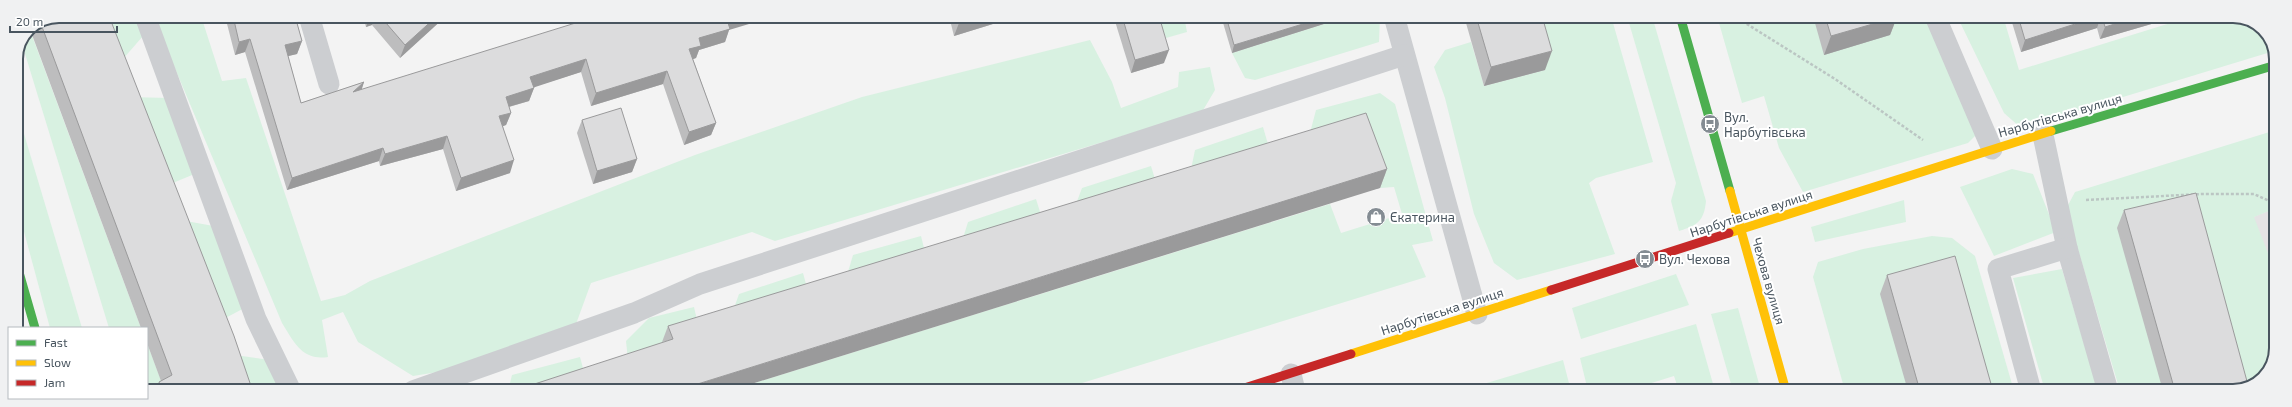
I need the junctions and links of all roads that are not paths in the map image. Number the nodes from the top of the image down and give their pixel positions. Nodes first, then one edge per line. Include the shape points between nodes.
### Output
1 (148, 23) edge
2 (311, 23) edge
3 (1396, 23) edge
4 (1682, 23) edge
5 (1938, 23) edge
6 (1404, 55) junction
7 (2269, 67) edge
8 (330, 84) dead end
9 (2043, 135) junction
10 (1992, 149) junction
11 (1741, 230) junction
12 (2067, 248) junction
13 (23, 286) edge
14 (1477, 314) junction
15 (35, 327) edge
16 (1293, 382) edge
17 (287, 384) edge
18 (433, 384) edge
19 (1280, 384) edge
20 (1784, 384) edge
21 (2028, 384) edge
22 (2106, 384) edge

1 - 17 lane via 256,319
2 - 8 lane
3 - 6 lane
4 - 11 street, Чехова вулиця
5 - 10 lane
6 - 14 lane
6 - 18 lane via 700,284 634,313
7 - 9 street, Нарбутівська вулиця
9 - 10 street, Нарбутівська вулиця
9 - 12 lane
10 - 11 street, Нарбутівська вулиця
11 - 14 street, Нарбутівська вулиця
11 - 20 street, Чехова вулиця
12 - 21 lane via 1998,269
12 - 22 lane
13 - 15 street
14 - 16 street, Нарбутівська вулиця
16 - 19 street, Нарбутівська вулиця

